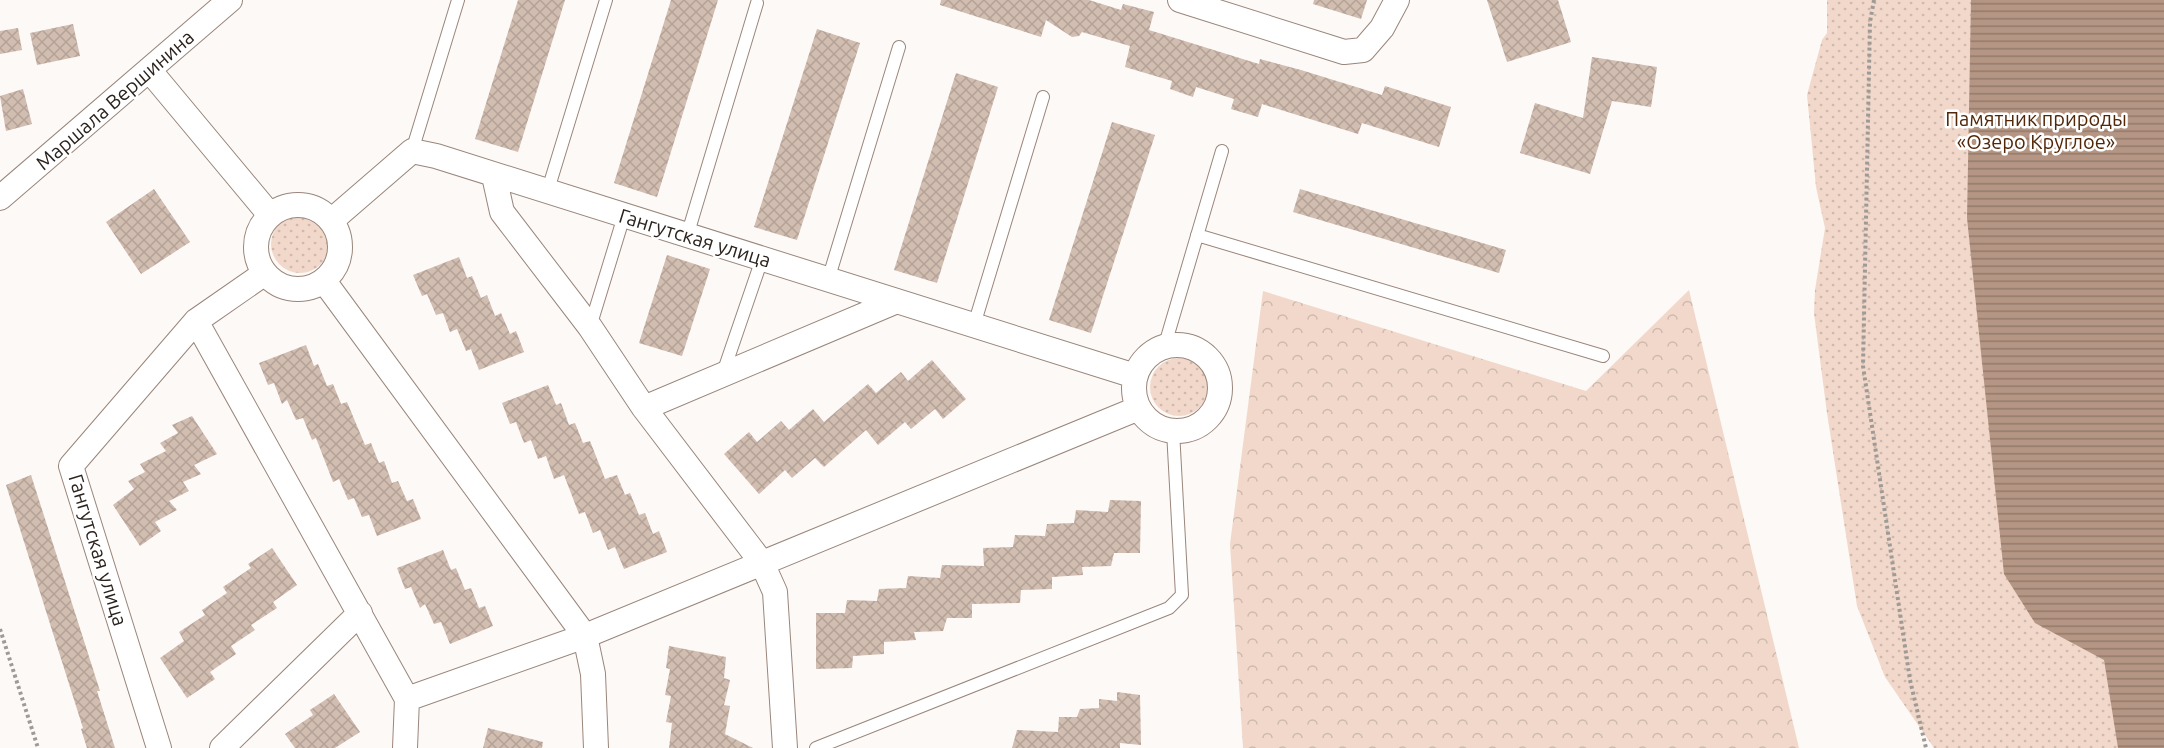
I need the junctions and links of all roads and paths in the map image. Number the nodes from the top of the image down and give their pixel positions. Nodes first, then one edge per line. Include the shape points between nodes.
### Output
1 (230, 0) edge
2 (458, 0) edge
3 (606, 0) edge
4 (1180, 0) edge
5 (1397, 0) edge
6 (1874, 0) edge
7 (757, 3) dead end
8 (204, 11) edge
9 (898, 47) dead end
10 (150, 71) junction
11 (1043, 97) dead end
12 (1222, 151) dead end
13 (412, 152) junction
14 (494, 176) junction
15 (547, 192) junction
16 (0, 198) edge
17 (270, 215) junction
18 (624, 216) junction
19 (332, 221) junction
20 (1197, 235) junction
21 (687, 236) junction
22 (762, 259) junction
23 (265, 273) junction
24 (828, 280) junction
25 (324, 281) junction
26 (897, 301) junction
27 (196, 321) junction
28 (974, 325) junction
29 (590, 327) junction
30 (1164, 348) junction
31 (1603, 356) dead end
32 (723, 374) junction
33 (1135, 376) junction
34 (644, 408) junction
35 (1139, 408) junction
36 (1173, 431) junction
37 (762, 563) junction
38 (360, 614) junction
39 (0, 629) edge
40 (585, 636) junction
41 (407, 699) junction
42 (38, 748) edge
43 (159, 748) edge
44 (222, 748) edge
45 (405, 748) edge
46 (596, 748) edge
47 (785, 748) edge
48 (816, 748) edge
49 (1926, 748) edge

1 - 8 street, Маршала Вершинина
2 - 13 lane
3 - 15 lane
4 - 5 street via 1344,52 1363,50 1382,28
6 - 49 path via 1870,22 1863,366 1910,680
7 - 21 lane
8 - 10 street, Маршала Вершинина
9 - 24 lane
10 - 16 street, Маршала Вершинина
10 - 17 street
11 - 28 lane
12 - 20 lane
13 - 14 street, Гангутская улица
13 - 19 street
14 - 15 street, Гангутская улица
14 - 29 street via 502,212
15 - 18 street, Гангутская улица
17 - 19 street via 296,205 322,212
17 - 23 street via 256,240 256,254
18 - 21 street, Гангутская улица
18 - 29 lane
19 - 25 street via 341,245 334,271
20 - 30 lane
20 - 31 lane
21 - 22 street, Гангутская улица
22 - 24 street, Гангутская улица
22 - 32 lane
23 - 25 street via 283,287 297,290
23 - 27 street, Гангутская улица
24 - 26 street, Гангутская улица
25 - 40 street
26 - 28 street, Гангутская улица
26 - 32 street
27 - 38 street
27 - 43 street, Гангутская улица via 71,466
28 - 33 street, Гангутская улица
29 - 34 street
30 - 33 street via 1149,356
30 - 36 street via 1189,347 1202,353 1212,363 1220,389 1214,410 1200,425
32 - 34 street
33 - 35 street via 1134,394
34 - 37 street
35 - 36 street via 1147,419
35 - 37 street
36 - 48 lane via 1182,595 1169,608
37 - 40 street
37 - 47 street via 775,592
38 - 41 street
38 - 44 street
39 - 42 path
40 - 41 street
40 - 46 street via 593,674
41 - 45 street

